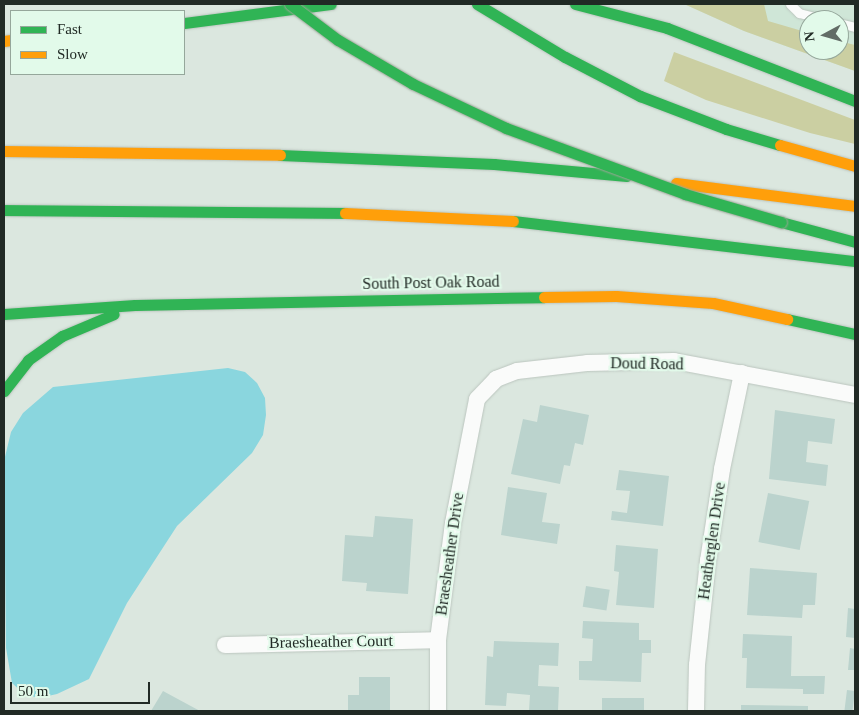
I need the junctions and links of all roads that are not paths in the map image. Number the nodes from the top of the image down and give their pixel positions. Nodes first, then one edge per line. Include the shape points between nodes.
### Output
1 (290, 4) edge
2 (330, 4) edge
3 (477, 4) edge
4 (576, 4) edge
5 (627, 4) edge
6 (274, 8) edge
7 (185, 23) edge
8 (667, 28) junction
9 (855, 101) edge
10 (4, 151) edge
11 (855, 166) edge
12 (855, 206) edge
13 (9, 210) edge
14 (855, 242) edge
15 (855, 261) edge
16 (135, 306) junction
17 (4, 314) edge
18 (855, 334) edge
19 (742, 372) junction
20 (4, 391) edge
21 (855, 395) edge
22 (477, 399) joint
23 (438, 640) junction
24 (225, 645) dead end
25 (438, 711) edge
26 (696, 711) edge

1 - 14 main road, bridge via 338,40 413,84 506,128 686,194
2 - 6 main road
3 - 11 main road via 565,57 640,96 726,130
4 - 8 main road
5 - 8 main road
6 - 7 main road
8 - 9 main road
10 - 12 main road via 303,155 494,164 626,176
13 - 15 main road via 300,211 538,222
16 - 17 main road, South Post Oak Road
16 - 18 main road, South Post Oak Road via 616,296 713,302
16 - 20 main road via 62,336 28,360
19 - 21 street, Doud Road
19 - 22 street, Doud Road via 674,361 587,363 517,371 496,379
19 - 26 street, Heatherglen Drive via 722,469 708,561 697,665
22 - 23 street, Braesheather Drive via 453,523
23 - 24 street, Braesheather Court
23 - 25 street, Braesheather Drive

